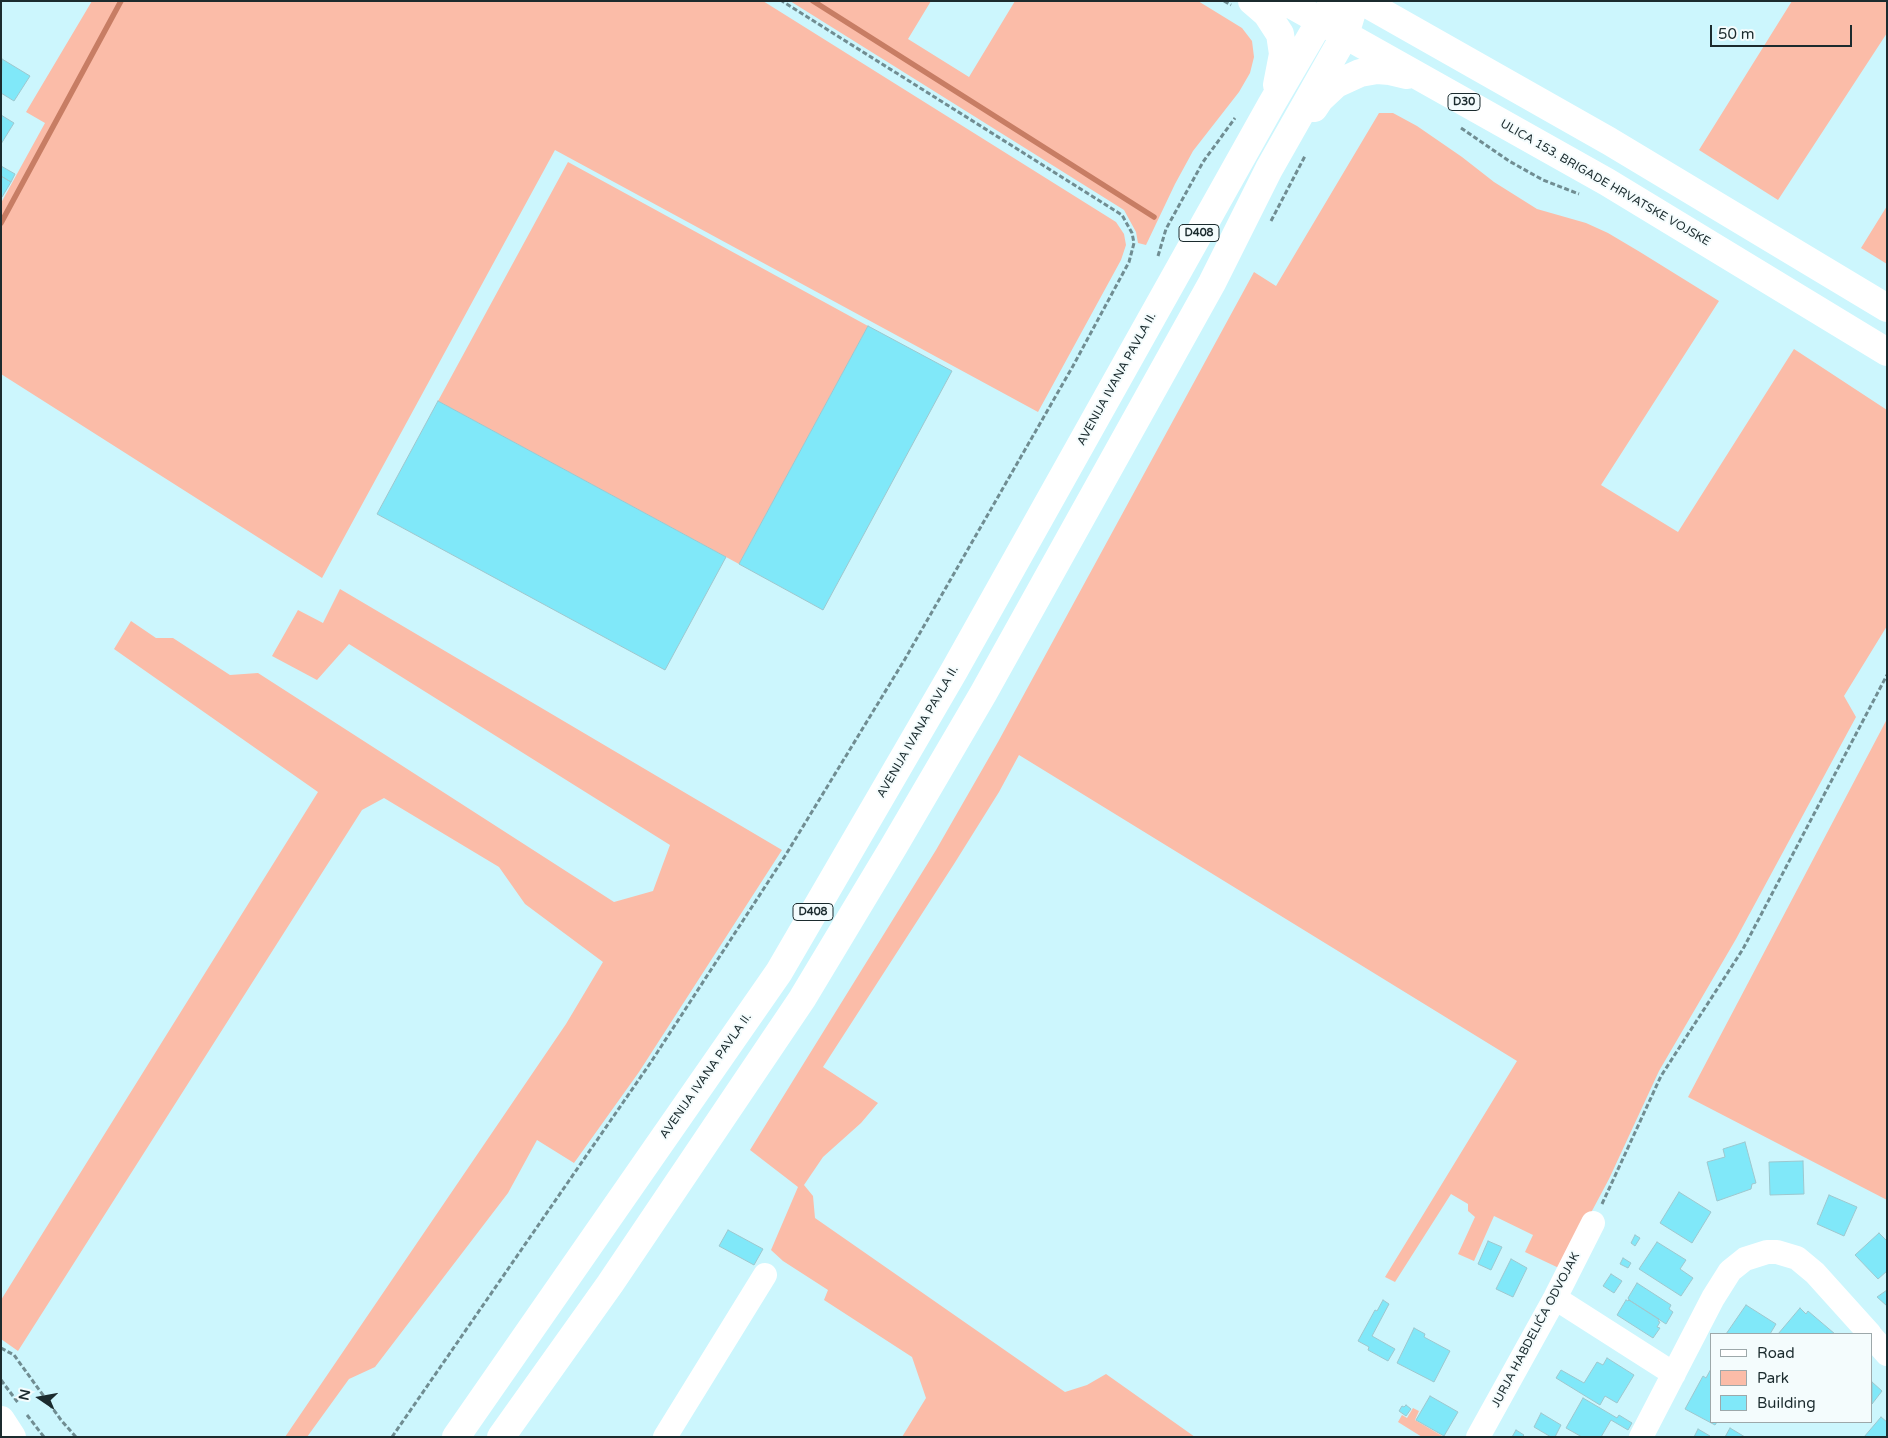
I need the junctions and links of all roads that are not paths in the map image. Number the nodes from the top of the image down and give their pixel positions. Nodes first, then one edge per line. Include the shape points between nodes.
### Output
1 (1252, 1) edge
2 (1285, 1) edge
3 (1339, 1) edge
4 (1352, 1) edge
5 (1362, 1) edge
6 (1320, 21) junction
7 (1345, 35) junction
8 (1424, 79) junction
9 (1271, 105) junction
10 (1269, 169) junction
11 (1887, 308) edge
12 (1887, 352) edge
13 (1593, 1222) road end
14 (764, 1275) dead end
15 (1555, 1298) junction
16 (1868, 1333) edge
17 (1873, 1338) edge
18 (1887, 1354) edge
19 (1674, 1374) junction
20 (1, 1420) edge
21 (12, 1437) edge
22 (456, 1437) edge
23 (501, 1437) edge
24 (665, 1437) edge
25 (1478, 1437) edge
26 (1641, 1437) edge

1 - 9 main road via 1267,14 1280,34 1282,54
2 - 6 main road, D30
3 - 6 main road, AVENIJA IVANA PAVLA II. / D408
4 - 7 main road, D408
5 - 11 main road via 1609,141
6 - 7 main road, ULICA 153. BRIGADE HRVATSKE VOJSKE / D30
6 - 9 main road, AVENIJA IVANA PAVLA II. / D408
7 - 8 main road, ULICA 153. BRIGADE HRVATSKE VOJSKE / D30
7 - 10 main road, D408
8 - 10 main road via 1377,70 1360,73 1336,84 1320,99 1293,143
8 - 12 main road, ULICA 153. BRIGADE HRVATSKE VOJSKE / D30 via 1607,182
9 - 22 main road, AVENIJA IVANA PAVLA II. / D408 via 954,671 779,972
10 - 23 main road, D408 via 1207,292 983,694 802,999 610,1284
13 - 15 street, JURJA HABDELIĆA ODVOJAK
14 - 24 street
15 - 19 street
15 - 25 street, JURJA HABDELIĆA ODVOJAK
16 - 19 street via 1806,1265 1777,1252 1756,1254 1738,1263 1722,1282
17 - 18 street
19 - 26 street
20 - 21 main road

